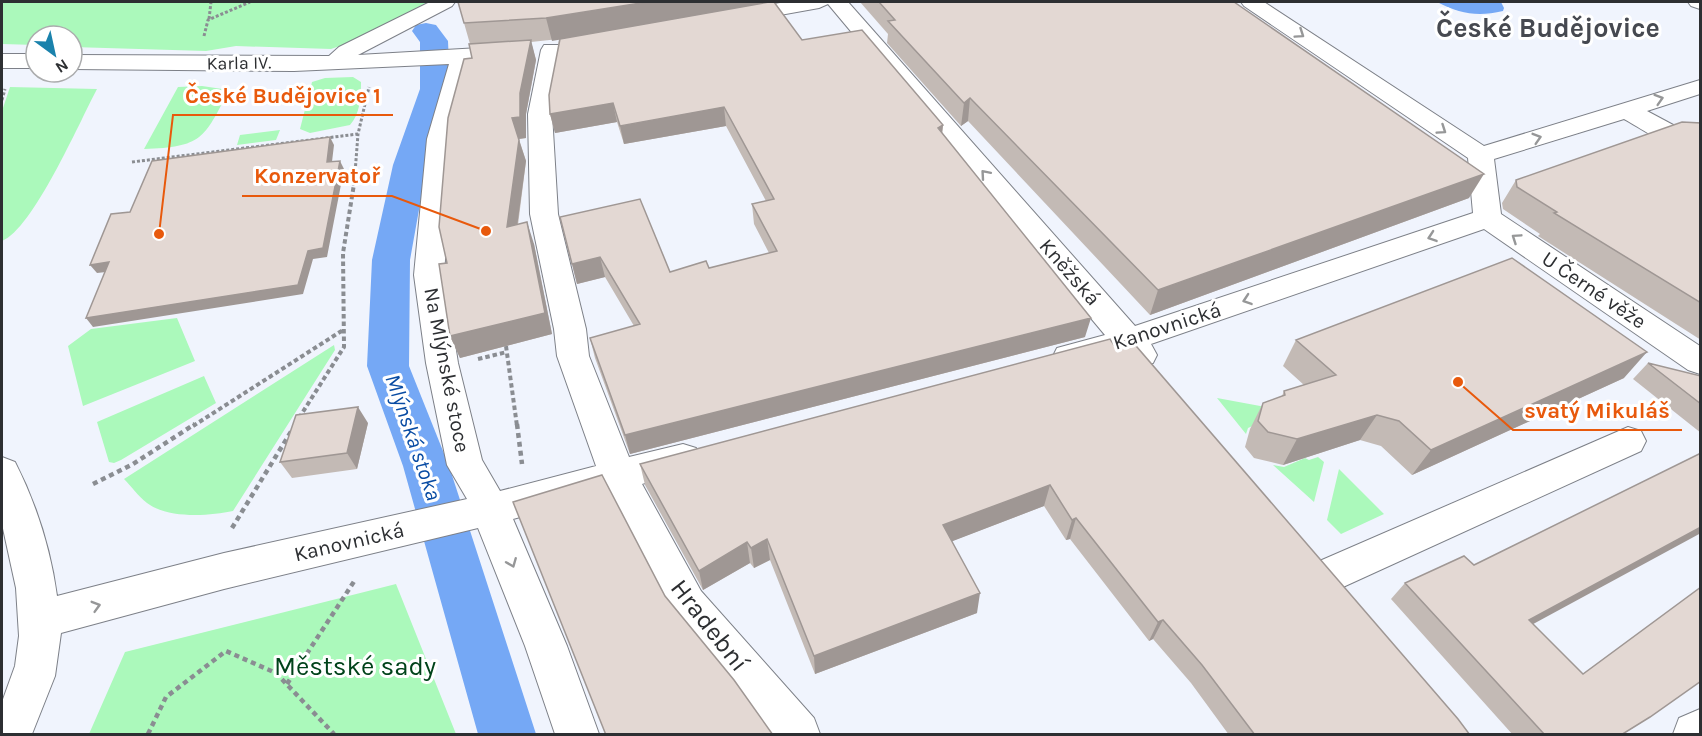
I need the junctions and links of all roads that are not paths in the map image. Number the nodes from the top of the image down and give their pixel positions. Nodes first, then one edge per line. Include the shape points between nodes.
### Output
1 (445, 2) edge
2 (819, 2) edge
3 (837, 2) edge
4 (1251, 2) edge
5 (714, 21) edge
6 (576, 46) edge
7 (552, 50) junction
8 (456, 58) junction
9 (2, 61) edge
10 (24, 61) edge
11 (336, 61) junction
12 (84, 62) edge
13 (1701, 87) edge
14 (1626, 110) junction
15 (1681, 139) edge
16 (1481, 155) junction
17 (1487, 218) junction
18 (1129, 340) junction
19 (1701, 362) edge
20 (1039, 364) edge
21 (1162, 379) edge
22 (1628, 441) dead end
23 (710, 451) edge
24 (618, 475) junction
25 (6, 482) edge
26 (473, 513) junction
27 (1329, 575) edge
28 (39, 620) junction
29 (1701, 731) edge
30 (10, 735) edge
31 (577, 735) edge
32 (798, 735) edge
33 (1695, 735) edge

1 - 11 street
2 - 5 street
18 -> 3 street, Kněžská
4 -> 16 street
6 - 7 street, Karla IV.
7 - 8 street, Karla IV.
7 - 24 street, Hradební via 540,114 544,214 573,356
8 - 11 street, Karla IV.
8 - 26 street, Na Mlýnské stoce via 440,139 429,275 442,363 465,465 478,484
9 - 10 street
11 - 12 street, Karla IV.
14 -> 13 street
14 - 15 street
16 -> 14 street
16 - 17 street
17 -> 18 street, Kanovnická
19 -> 17 street, U Černé věže
18 - 20 street, Kanovnická
18 - 21 street, Kněžská
22 - 27 street
23 - 24 street, Kanovnická
24 - 26 street, Kanovnická
24 - 32 street, Hradební via 687,604
25 - 28 street via 19,515
28 -> 26 street, Kanovnická via 224,571
26 -> 31 street, Na Mlýnské stoce via 546,646
28 - 30 street via 38,656
29 - 33 street

